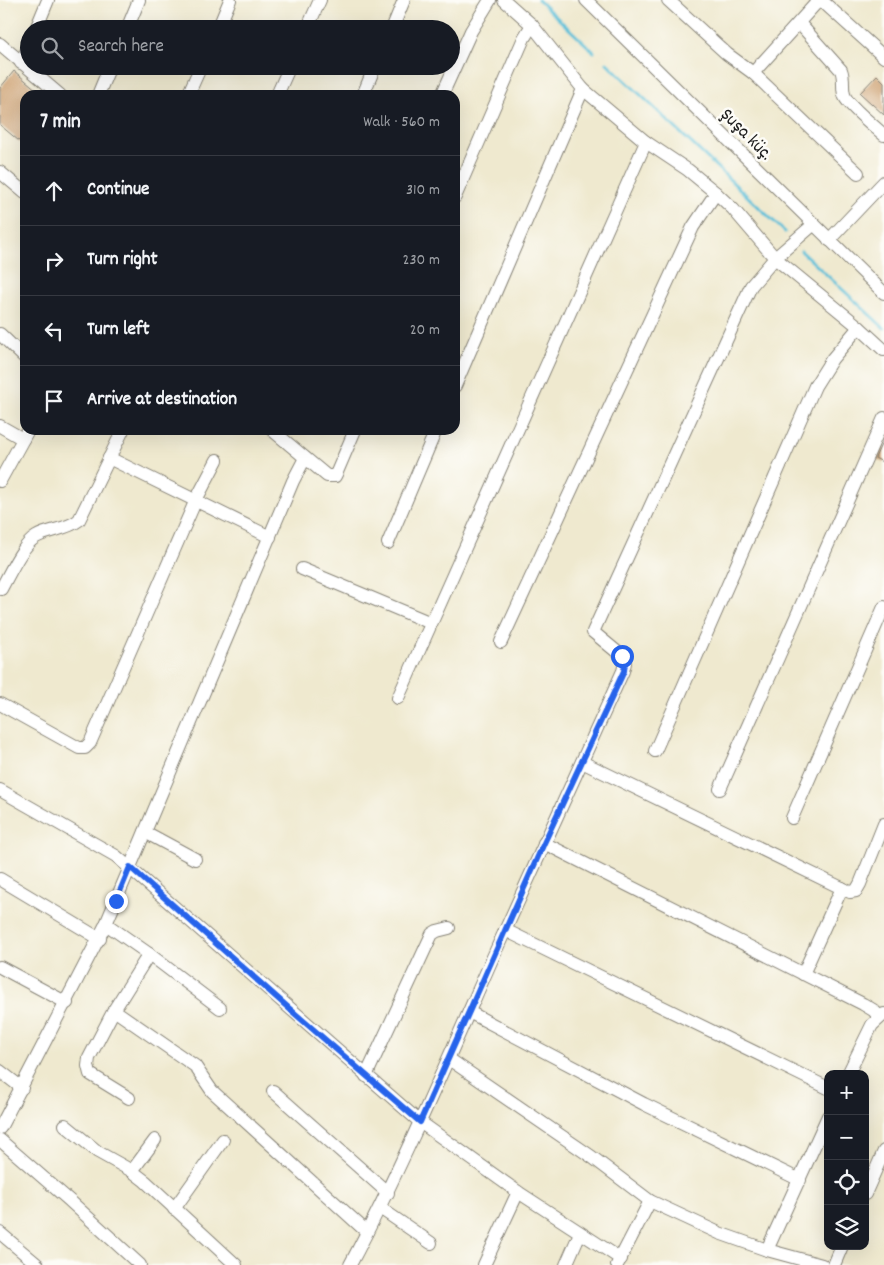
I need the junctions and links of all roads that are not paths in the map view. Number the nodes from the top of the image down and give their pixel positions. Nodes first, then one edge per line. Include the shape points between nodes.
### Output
1 (48, 0) edge
2 (139, 0) edge
3 (230, 0) edge
4 (320, 0) edge
5 (404, 0) edge
6 (490, 0) edge
7 (504, 0) edge
8 (586, 0) edge
9 (668, 0) edge
10 (820, 0) edge
11 (40, 20) edge
12 (130, 20) edge
13 (222, 20) edge
14 (311, 20) edge
15 (396, 20) edge
16 (799, 23) junction
17 (532, 25) junction
18 (0, 44) edge
19 (460, 53) edge
20 (884, 57) edge
21 (20, 62) edge
22 (753, 73) junction
23 (36, 75) edge
24 (106, 75) edge
25 (197, 75) edge
26 (286, 75) edge
27 (371, 75) edge
28 (451, 75) edge
29 (583, 89) junction
30 (54, 90) edge
31 (100, 90) edge
32 (190, 90) edge
33 (279, 90) edge
34 (365, 90) edge
35 (444, 90) edge
36 (884, 135) edge
37 (646, 142) junction
38 (0, 172) edge
39 (858, 173) dead end
40 (884, 182) edge
41 (460, 185) edge
42 (20, 189) edge
43 (716, 193) junction
44 (813, 225) junction
45 (829, 240) junction
46 (775, 258) junction
47 (884, 293) edge
48 (859, 327) junction
49 (0, 334) edge
50 (884, 350) edge
51 (20, 353) edge
52 (460, 374) edge
53 (884, 418) edge
54 (0, 426) edge
55 (20, 432) edge
56 (24, 435) edge
57 (120, 435) edge
58 (278, 435) edge
59 (353, 435) edge
60 (434, 435) edge
61 (109, 458) junction
62 (305, 458) junction
63 (217, 460) dead end
64 (0, 481) edge
65 (195, 502) junction
66 (270, 537) junction
67 (388, 543) dead end
68 (302, 569) dead end
69 (1, 590) dead end
70 (884, 607) edge
71 (431, 623) junction
72 (501, 642) dead end
73 (398, 698) dead end
74 (0, 704) edge
75 (655, 751) dead end
76 (582, 762) junction
77 (720, 789) dead end
78 (0, 790) edge
79 (792, 818) dead end
80 (884, 824) edge
81 (145, 832) junction
82 (544, 843) junction
83 (195, 859) dead end
84 (130, 867) junction
85 (0, 879) edge
86 (842, 888) junction
87 (106, 924) junction
88 (449, 928) dead end
89 (505, 930) junction
90 (100, 939) junction
91 (149, 954) junction
92 (0, 966) edge
93 (804, 974) junction
94 (66, 1003) junction
95 (220, 1008) dead end
96 (114, 1010) junction
97 (469, 1012) junction
98 (882, 1015) edge
99 (449, 1059) junction
100 (850, 1070) edge
101 (0, 1071) edge
102 (366, 1076) junction
103 (824, 1086) edge
104 (22, 1088) junction
105 (273, 1091) dead end
106 (129, 1098) dead end
107 (420, 1122) junction
108 (64, 1125) dead end
109 (824, 1125) edge
110 (0, 1128) edge
111 (0, 1140) edge
112 (155, 1140) dead end
113 (223, 1140) dead end
114 (884, 1151) edge
115 (132, 1171) junction
116 (800, 1180) junction
117 (869, 1185) edge
118 (518, 1192) junction
119 (388, 1193) junction
120 (650, 1201) junction
121 (174, 1208) junction
122 (380, 1208) junction
123 (367, 1232) junction
124 (580, 1232) junction
125 (0, 1233) edge
126 (431, 1244) dead end
127 (766, 1250) junction
128 (840, 1250) edge
129 (619, 1262) edge
130 (38, 1265) edge
131 (140, 1265) edge
132 (236, 1265) edge
133 (350, 1265) edge
134 (484, 1265) edge
135 (566, 1265) edge
136 (822, 1265) edge
137 (834, 1265) edge

1 - 11 street
2 - 12 street
3 - 13 street
4 - 14 street
5 - 15 street
6 - 19 street via 470,30
7 - 17 street
8 - 44 street, Şuşa küç.
9 - 22 street via 727,54
10 - 16 street
10 - 20 street
16 - 22 street
16 - 36 street via 841,70 844,96
17 - 29 street
17 - 41 street
18 - 21 street
22 - 39 street
23 - 30 street
24 - 31 street
25 - 32 street
26 - 33 street
27 - 34 street
28 - 35 street
29 - 37 street
29 - 52 street
37 - 43 street
37 - 71 street
38 - 42 street
40 - 45 street
43 - 46 street
43 - 72 street via 693,226
44 - 45 street, Şuşa küç.
44 - 46 street
45 - 47 street, Şuşa küç.
46 - 48 street
46 - 76 street via 751,286 738,310 593,632 622,656 625,663
48 - 50 street
48 - 75 street via 832,359 815,386
49 - 51 street
53 - 77 street
54 - 55 street
56 - 64 street
57 - 61 street
58 - 62 street
59 - 62 street via 335,476 327,476
60 - 67 street
61 - 65 street
61 - 69 street via 79,520 34,538
62 - 66 street
63 - 65 street
65 - 66 street
65 - 74 street via 90,743 79,748
66 - 81 street
68 - 71 street
70 - 79 street
71 - 73 street
76 - 82 street
76 - 86 street
78 - 84 street via 97,844
80 - 86 street via 856,891
81 - 83 street
81 - 84 street
82 - 89 street
82 - 93 street
84 - 87 street
84 - 102 street
85 - 90 street
86 - 93 street
87 - 90 street
87 - 91 street
88 - 102 street via 432,934
89 - 97 street
89 - 103 street
90 - 94 street
91 - 95 street
91 - 96 street
92 - 94 street
93 - 98 street
94 - 104 street
96 - 106 street via 88,1066 90,1074
96 - 123 street via 195,1066 212,1091
97 - 99 street
97 - 116 street via 644,1104
98 - 100 street via 872,1025
99 - 107 street
99 - 120 street via 592,1156
101 - 104 street
102 - 107 street
104 - 110 street
105 - 119 street
107 - 118 street
107 - 119 street
108 - 115 street via 98,1152
109 - 116 street
111 - 131 street
112 - 115 street
113 - 121 street
114 - 117 street
115 - 121 street
116 - 127 street
118 - 124 street
118 - 134 street
119 - 122 street
120 - 127 street via 719,1233
120 - 129 street
121 - 132 street
122 - 123 street
122 - 126 street
123 - 133 street
124 - 129 street
124 - 135 street
125 - 130 street
127 - 136 street
128 - 137 street

